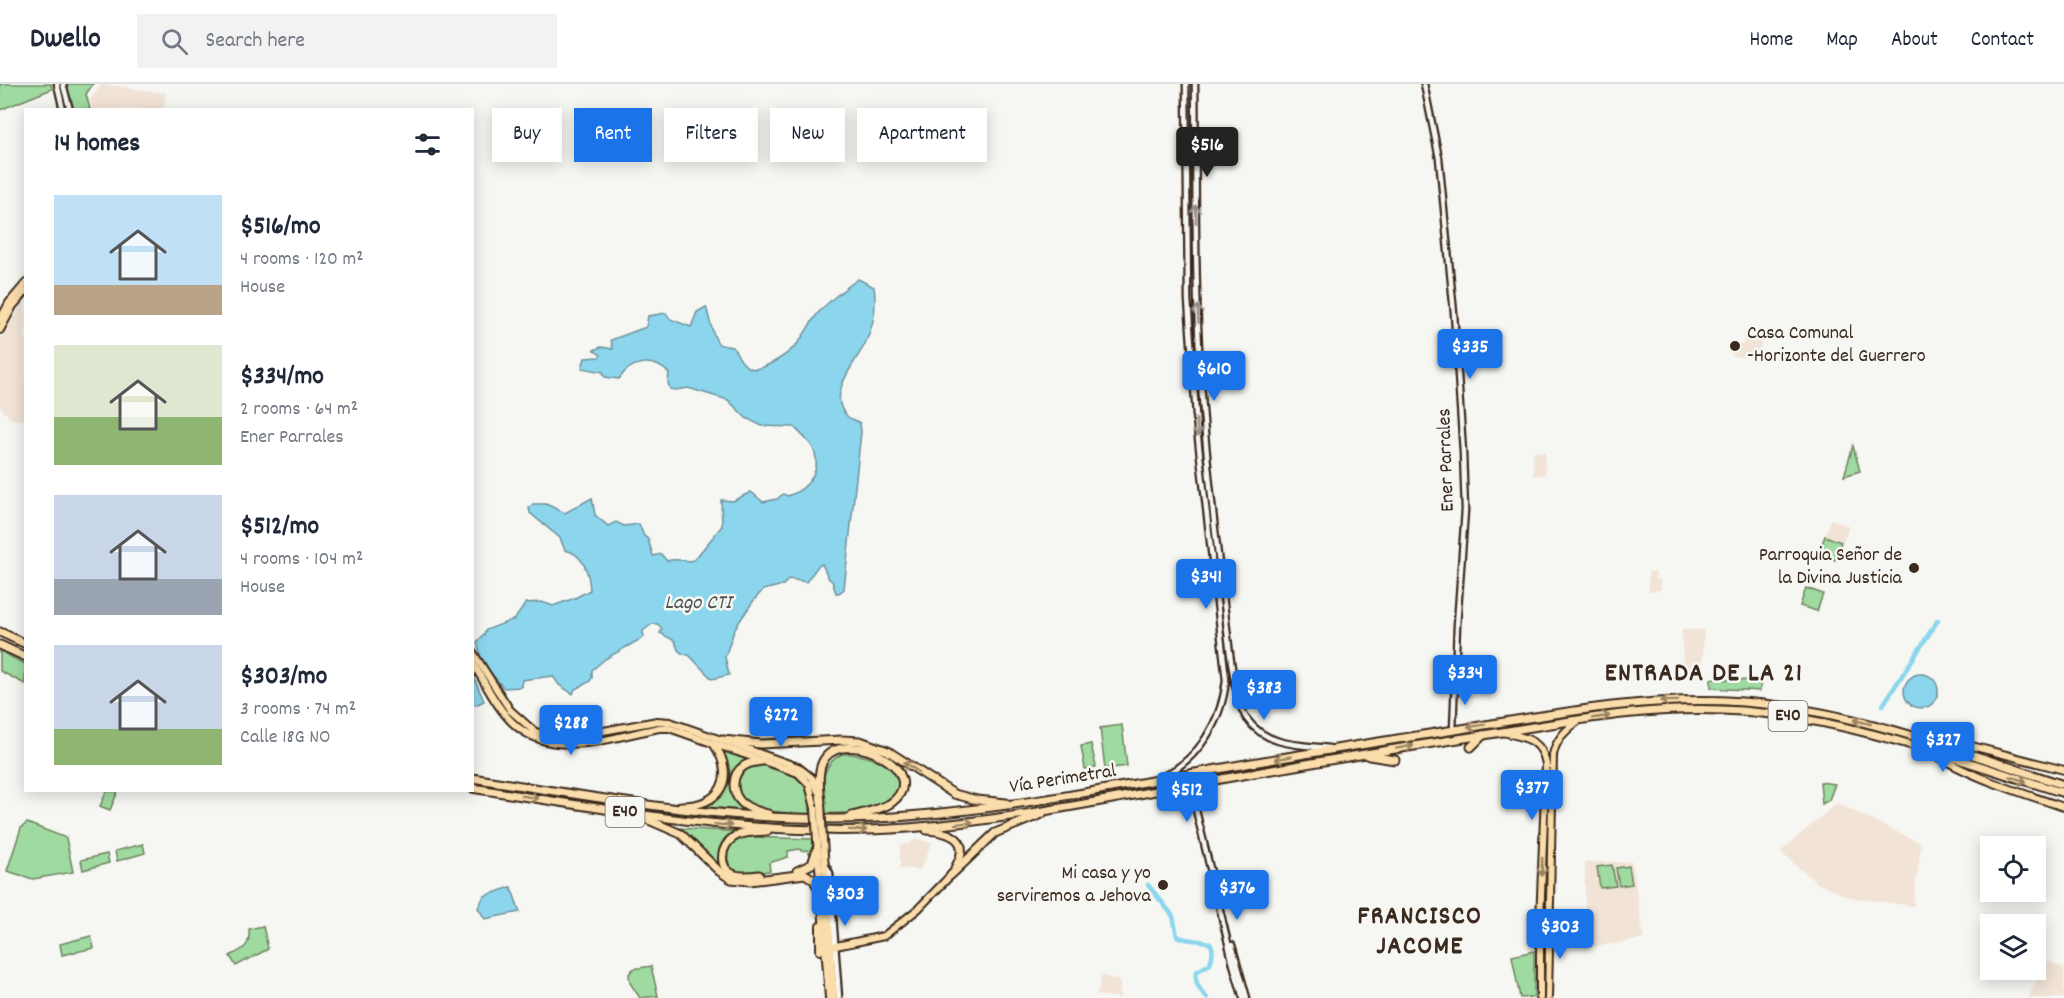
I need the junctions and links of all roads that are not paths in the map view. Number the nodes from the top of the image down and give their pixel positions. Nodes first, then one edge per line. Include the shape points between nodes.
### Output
1 (57, 84) edge
2 (63, 84) edge
3 (1186, 84) edge
4 (1195, 84) edge
5 (1424, 84) edge
6 (63, 108) edge
7 (69, 108) edge
8 (24, 285) edge
9 (24, 293) edge
10 (0, 320) edge
11 (0, 330) edge
12 (1219, 568) junction
13 (1212, 569) junction
14 (0, 632) edge
15 (24, 643) edge
16 (0, 645) edge
17 (474, 654) edge
18 (24, 656) edge
19 (474, 665) edge
20 (1580, 720) junction
21 (1453, 730) junction
22 (1502, 732) junction
23 (1483, 735) junction
24 (601, 736) junction
25 (706, 738) junction
26 (723, 740) junction
27 (1938, 744) junction
28 (1471, 747) dead end
29 (1340, 748) junction
30 (1933, 752) junction
31 (1363, 755) junction
32 (1395, 760) dead end
33 (762, 761) junction
34 (2064, 770) edge
35 (474, 778) edge
36 (1145, 783) junction
37 (1190, 785) junction
38 (2064, 785) edge
39 (474, 788) edge
40 (2064, 793) edge
41 (1024, 804) junction
42 (818, 806) junction
43 (652, 807) junction
44 (2064, 807) edge
45 (607, 809) junction
46 (1056, 809) junction
47 (791, 819) junction
48 (845, 819) junction
49 (906, 828) junction
50 (778, 829) junction
51 (819, 843) junction
52 (951, 875) junction
53 (821, 897) junction
54 (1540, 922) junction
55 (1549, 922) junction
56 (833, 947) junction
57 (820, 951) dead end
58 (829, 998) edge
59 (834, 998) edge
60 (839, 998) edge
61 (1245, 998) edge
62 (1540, 998) edge
63 (1548, 998) edge

1 - 6 street
2 - 7 street
3 -> 13 street via 1188,285 1197,430
12 -> 4 street via 1205,429 1197,285
5 - 21 street, Ener Parrales via 1439,158 1462,425 1464,510
8 - 10 main road
9 - 11 main road
12 - 13 street
12 - 29 street via 1238,698 1244,713 1260,732 1274,740
13 - 36 street via 1225,670 1223,700 1201,745 1168,774
14 - 15 highway
16 - 18 highway
17 - 24 main road via 510,710 536,732 566,738
19 - 24 main road via 500,707 532,738 565,744
20 - 22 highway, Vía Perimetral / E40
20 -> 30 highway, Vía Perimetral / E40 via 1655,711 1740,711 1830,723
20 - 55 main road via 1562,734 1553,754
27 -> 21 highway, Vía Perimetral / E40 via 1836,716 1766,704 1719,701 1622,704
21 - 29 highway, Vía Perimetral / E40
22 - 23 highway, Vía Perimetral / E40
22 -> 54 main road via 1533,741 1544,754
23 - 28 highway
31 -> 23 highway, Vía Perimetral / E40
24 - 25 main road via 657,721 670,722
25 - 26 main road
25 - 33 main road
25 - 43 highway via 724,760 723,785 717,794 695,805
41 -> 26 highway via 958,796 888,751 860,741 756,744
26 - 42 main road via 804,770 815,783
27 - 34 main road, Vía Perimetral via 1964,744
27 - 38 highway, Vía Perimetral / E40
29 -> 36 highway, Vía Perimetral / E40
30 -> 40 highway, Vía Perimetral / E40
30 - 44 main road, Vía Perimetral via 1966,771
31 - 32 highway
31 - 37 highway, Vía Perimetral / E40
33 - 42 main road via 802,776
33 - 47 highway via 737,772 737,797 756,810
35 - 43 highway, Vía Perimetral / E40
36 - 41 highway, Vía Perimetral / E40
37 - 46 highway, Vía Perimetral / E40
37 - 61 street
39 -> 45 highway, Vía Perimetral / E40
41 - 48 highway, Vía Perimetral / E40
42 - 48 highway via 821,767 833,752 861,749 892,762 902,780 896,799
42 - 51 main road, bridge
43 - 47 highway, Vía Perimetral / E40
45 -> 50 highway, Vía Perimetral / E40
45 - 53 highway via 679,833 733,879 750,881 805,874 814,880
49 -> 46 highway, Vía Perimetral / E40
46 - 52 highway via 995,833
47 - 48 highway, Vía Perimetral / E40
50 -> 49 highway, Vía Perimetral / E40
49 - 52 highway via 955,837 961,850
50 - 51 highway via 742,834 731,840 722,852 726,868 744,876 798,871 812,864
51 - 53 main road
51 - 56 main road via 825,864
52 - 56 main road via 884,936
53 - 57 main road
53 - 58 main road
54 - 55 main road
54 - 62 main road
55 - 63 main road
56 - 59 main road
56 - 60 street

